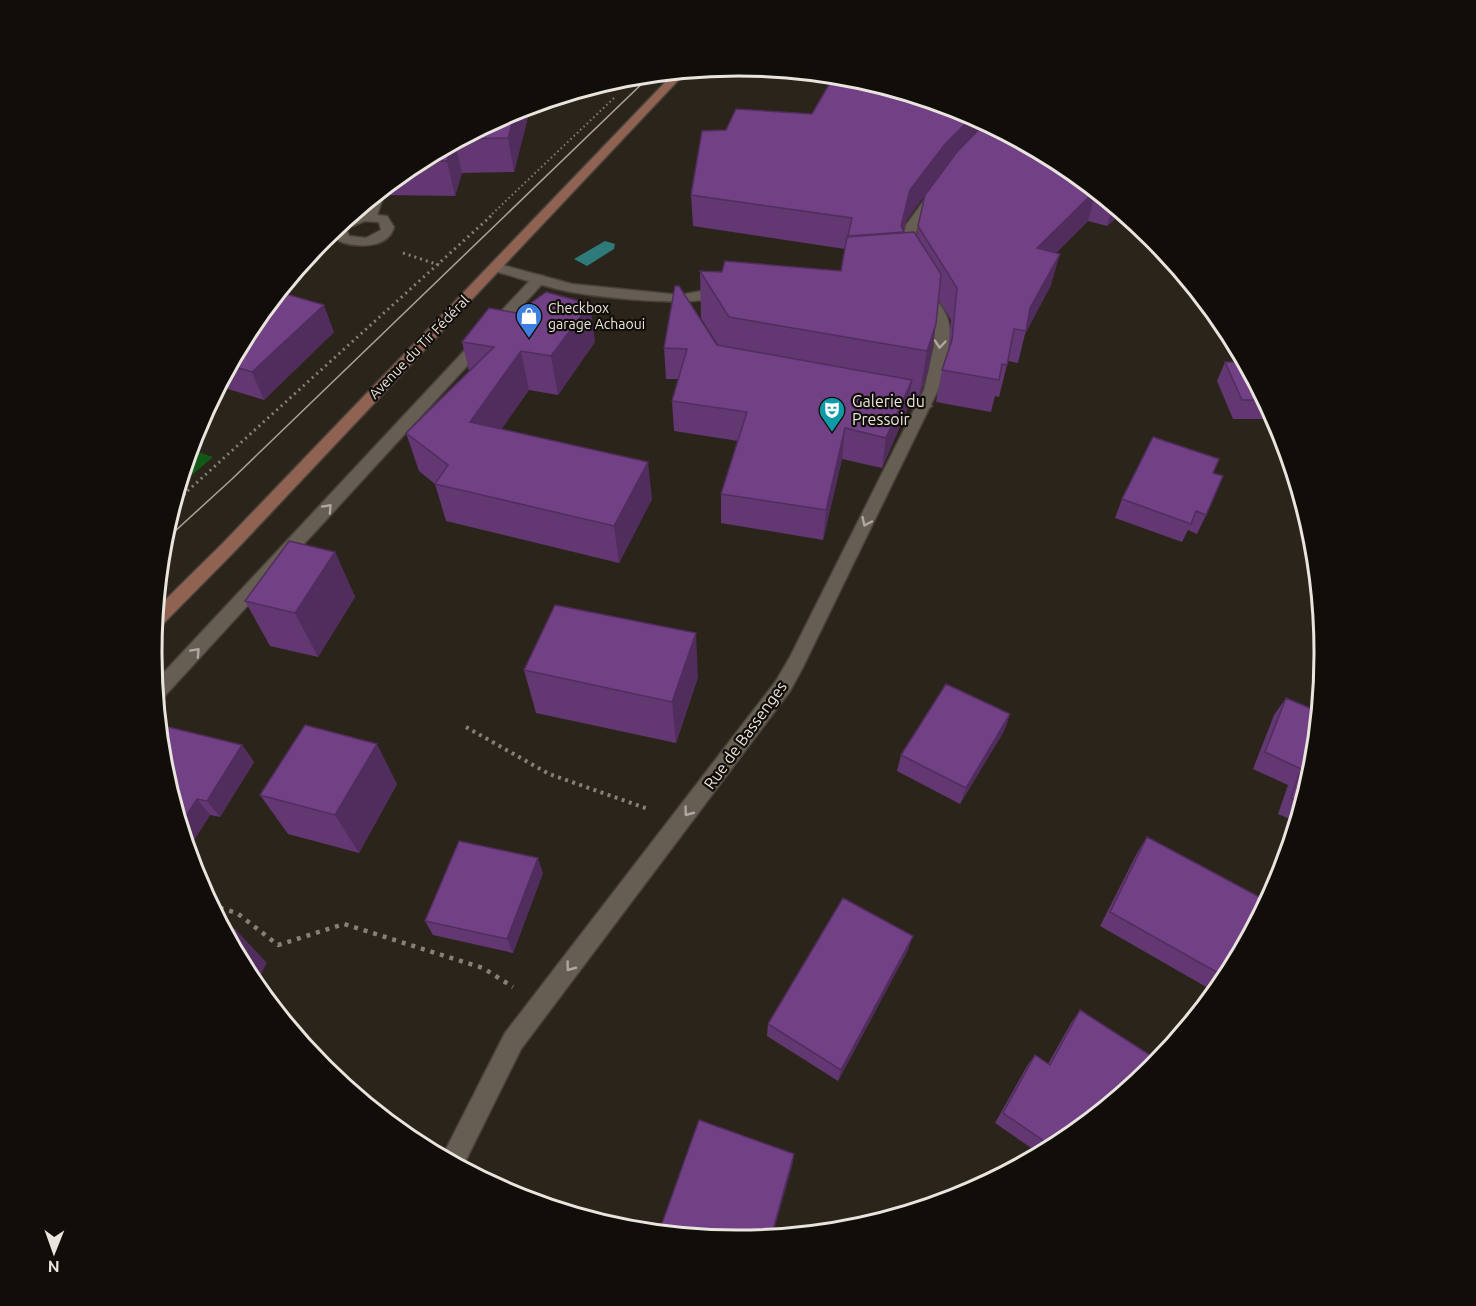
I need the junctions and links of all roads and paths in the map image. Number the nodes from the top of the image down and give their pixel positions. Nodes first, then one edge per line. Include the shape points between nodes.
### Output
1 (674, 80) edge
2 (619, 92) dead end
3 (946, 179) edge
4 (373, 207) edge
5 (370, 216) junction
6 (361, 217) edge
7 (342, 234) edge
8 (495, 267) junction
9 (539, 279) junction
10 (742, 288) edge
11 (869, 396) edge
12 (925, 406) junction
13 (184, 494) edge
14 (163, 612) edge
15 (163, 686) edge
16 (466, 727) dead end
17 (642, 807) dead end
18 (221, 908) edge
19 (541, 1005) junction
20 (456, 1155) edge

1 - 8 main road, Avenue du Tir Fédéral
2 - 13 path via 439,266
3 -> 12 street, Rue de Bassenges via 912,225 905,258 942,320 937,372
4 - 5 street
5 - 6 street
5 - 7 street via 383,219 387,231 376,239 361,242 349,241
8 - 9 street
8 - 14 main road, Avenue du Tir Fédéral
9 - 10 street via 571,288 683,304
15 -> 9 street
11 - 12 street
12 -> 19 street, Rue de Bassenges via 825,610 783,686
16 - 17 path via 549,774
18 - 19 path via 237,913 278,945 344,924 483,968
19 - 20 street, Rue de Bassenges via 513,1041

